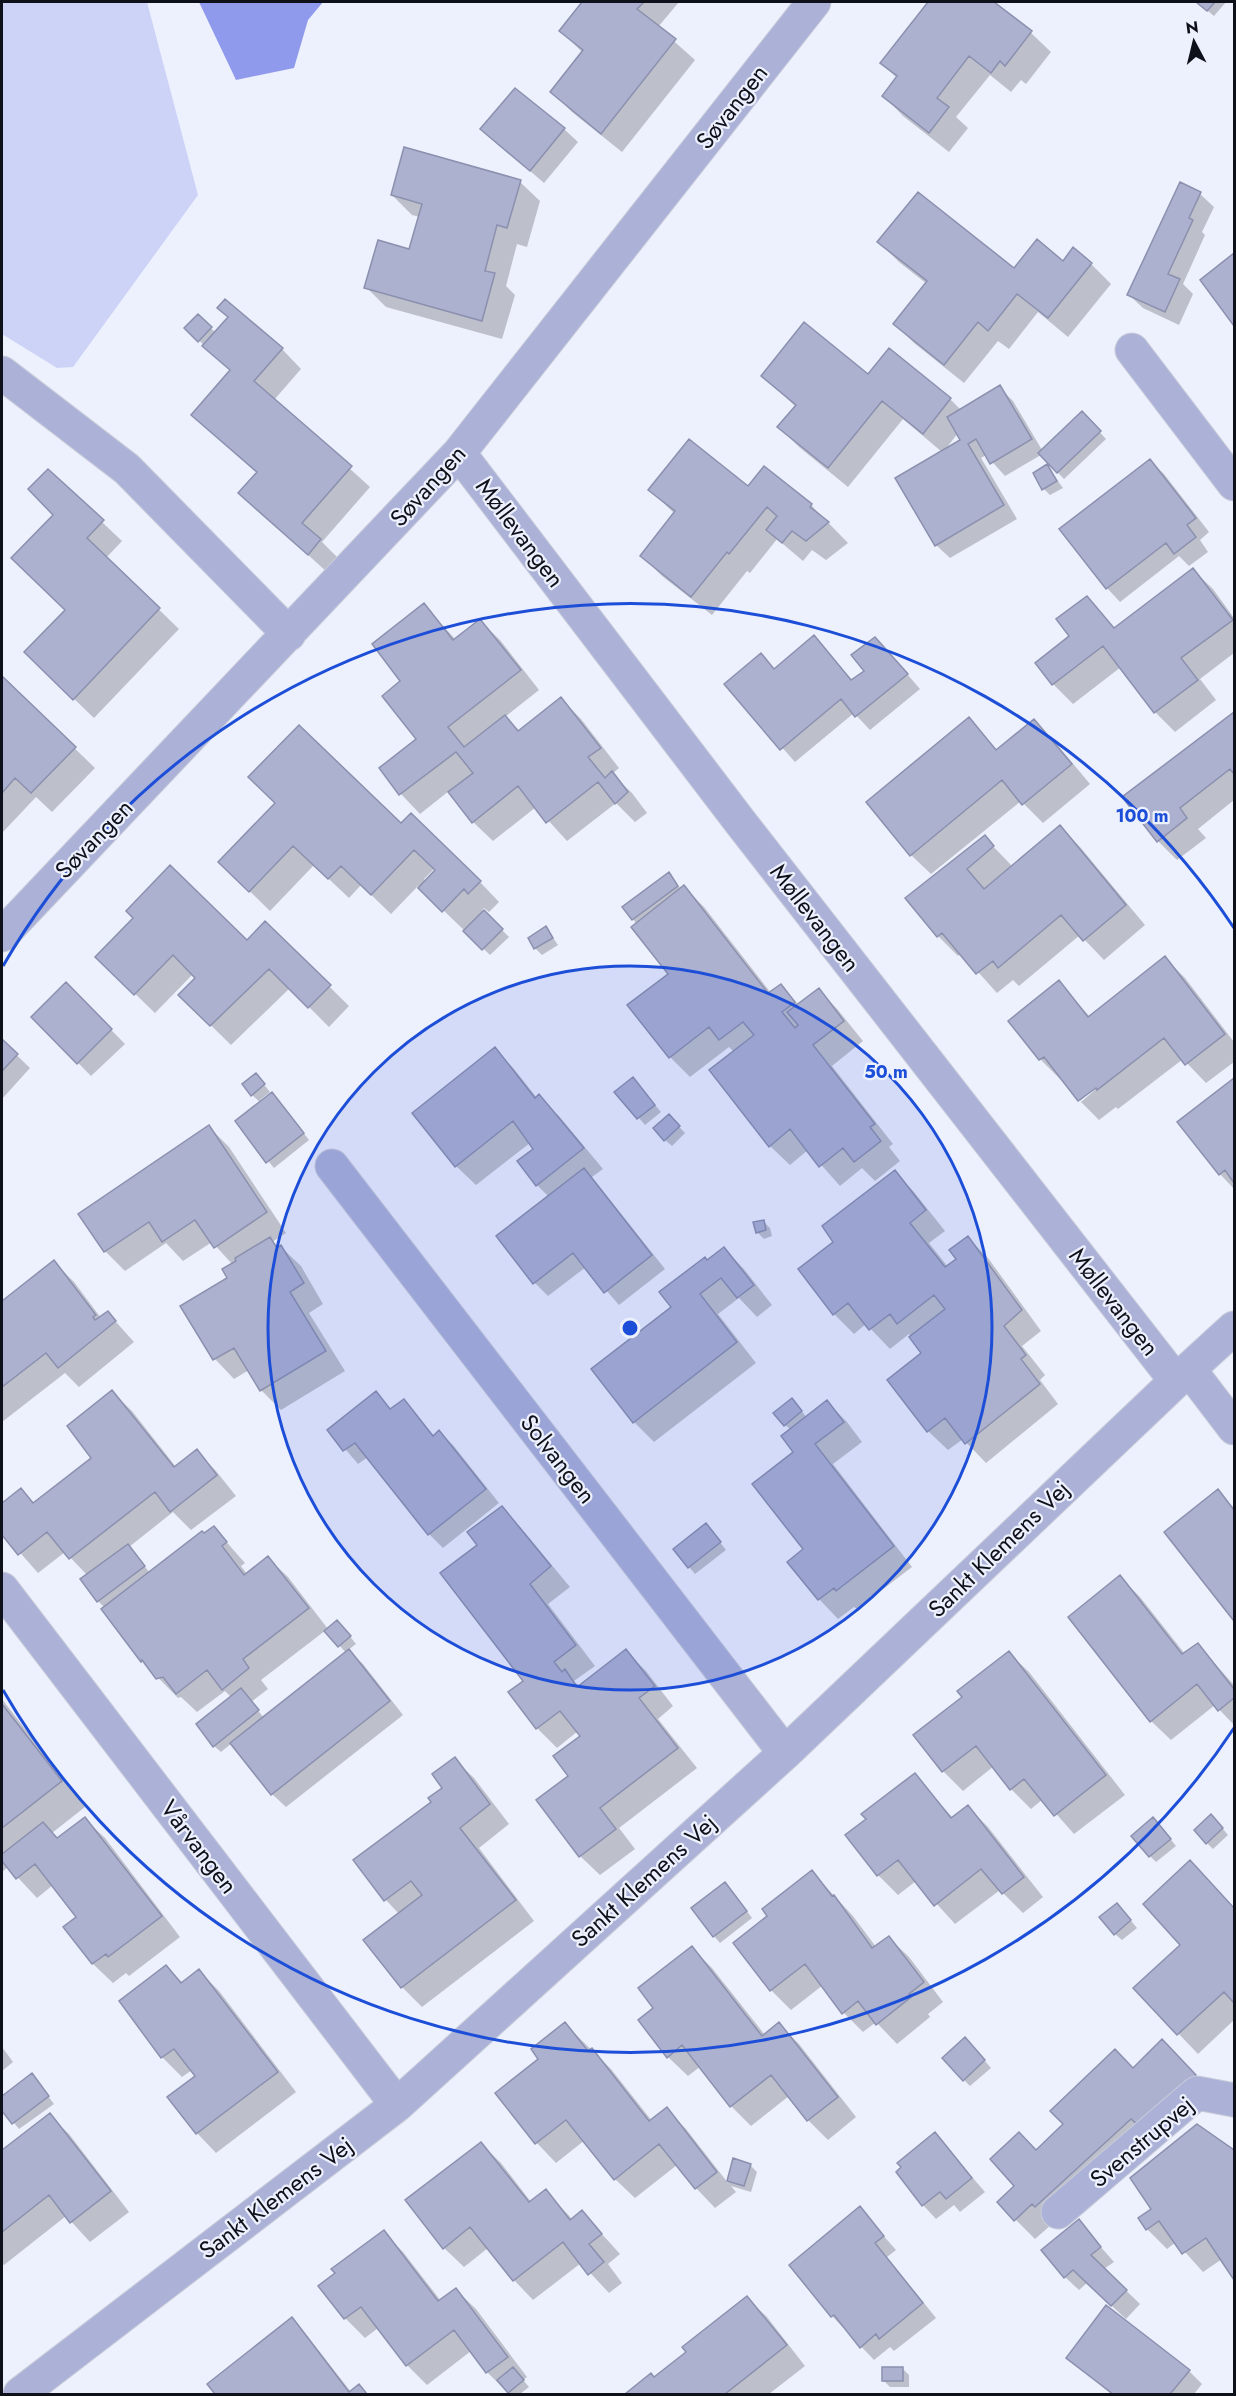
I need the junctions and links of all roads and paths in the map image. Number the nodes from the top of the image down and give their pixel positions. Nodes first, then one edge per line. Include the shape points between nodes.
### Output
1 (814, 2) edge
2 (1132, 350) dead end
3 (2, 372) edge
4 (459, 453) junction
5 (1234, 484) edge
6 (290, 634) junction
7 (2, 935) edge
8 (332, 1166) dead end
9 (1234, 1328) edge
10 (1182, 1375) junction
11 (1234, 1428) edge
12 (2, 1589) edge
13 (785, 1753) junction
14 (1234, 2100) edge
15 (397, 2105) junction
16 (1058, 2212) dead end
17 (20, 2394) edge

1 - 4 street, Søvangen
2 - 5 street
3 - 6 street via 127,469
4 - 6 street, Søvangen
4 - 10 street, Møllevangen via 741,823
6 - 7 street, Søvangen
8 - 13 street, Solvangen
9 - 10 street, Sankt Klemens Vej
10 - 11 street, Møllevangen
10 - 13 street, Sankt Klemens Vej
12 - 15 street, Vårvangen
13 - 15 street, Sankt Klemens Vej
14 - 16 street, Svenstrupvej via 1197,2093
15 - 17 street, Sankt Klemens Vej

